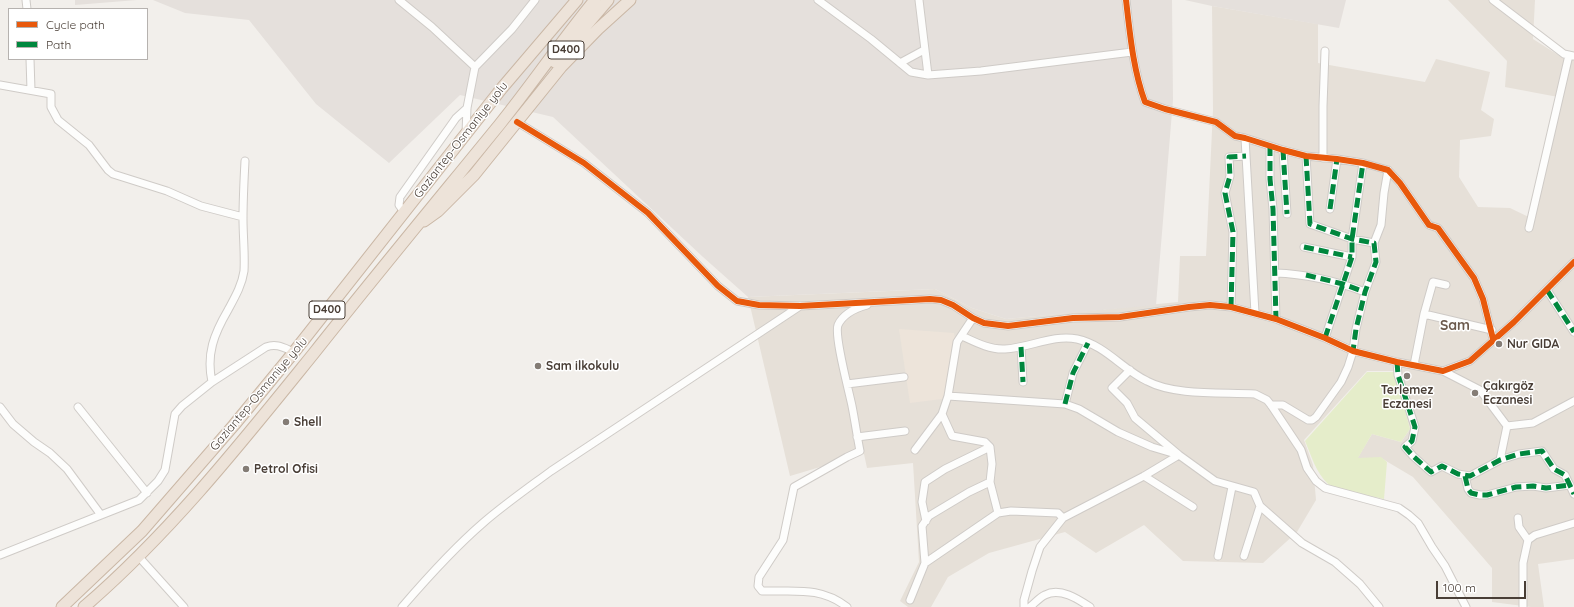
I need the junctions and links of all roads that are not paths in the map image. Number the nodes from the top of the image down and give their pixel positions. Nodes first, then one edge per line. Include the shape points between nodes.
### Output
1 (399, 0) edge
2 (535, 0) edge
3 (567, 0) edge
4 (577, 0) edge
5 (594, 0) edge
6 (608, 0) edge
7 (630, 0) edge
8 (818, 0) edge
9 (919, 0) edge
10 (1126, 0) edge
11 (1493, 0) edge
12 (924, 50) junction
13 (1325, 51) dead end
14 (1132, 52) junction
15 (1572, 55) edge
16 (30, 60) edge
17 (900, 63) junction
18 (475, 68) junction
19 (928, 75) junction
20 (0, 85) edge
21 (502, 88) junction
22 (31, 90) junction
23 (521, 96) junction
24 (467, 108) junction
25 (517, 122) junction
26 (466, 133) junction
27 (1245, 138) junction
28 (1270, 146) junction
29 (1283, 150) junction
30 (1246, 156) junction
31 (1306, 156) junction
32 (1322, 158) junction
33 (1337, 159) junction
34 (244, 161) dead end
35 (1363, 163) junction
36 (1388, 170) junction
37 (1330, 209) dead end
38 (404, 212) junction
39 (1288, 214) dead end
40 (243, 217) junction
41 (416, 225) junction
42 (1529, 228) dead end
43 (1352, 239) junction
44 (1374, 244) junction
45 (1304, 247) dead end
46 (1352, 257) junction
47 (1573, 267) edge
48 (1275, 273) junction
49 (1343, 284) junction
50 (1446, 285) dead end
51 (1546, 290) junction
52 (1365, 292) junction
53 (879, 301) junction
54 (800, 306) junction
55 (1231, 307) junction
56 (1255, 313) junction
57 (1424, 314) junction
58 (973, 318) junction
59 (1276, 319) junction
60 (1492, 330) junction
61 (1574, 332) edge
62 (962, 336) junction
63 (1325, 338) junction
64 (1493, 339) junction
65 (1088, 343) junction
66 (1021, 347) junction
67 (1353, 351) junction
68 (294, 352) junction
69 (1397, 362) junction
70 (1414, 365) junction
71 (1130, 370) junction
72 (1443, 371) junction
73 (904, 377) dead end
74 (212, 382) junction
75 (1023, 382) dead end
76 (847, 384) junction
77 (948, 396) junction
78 (1574, 401) edge
79 (1065, 404) junction
80 (1272, 405) junction
81 (0, 407) edge
82 (78, 407) dead end
83 (942, 414) junction
84 (1507, 426) junction
85 (905, 431) dead end
86 (857, 437) junction
87 (990, 447) junction
88 (915, 450) dead end
89 (1179, 455) junction
90 (1500, 460) junction
91 (1144, 476) junction
92 (1465, 476) junction
93 (990, 482) junction
94 (1570, 485) junction
95 (1232, 487) junction
96 (146, 493) junction
97 (1574, 494) edge
98 (1260, 506) junction
99 (1193, 507) dead end
100 (998, 513) junction
101 (101, 515) junction
102 (1063, 518) junction
103 (1518, 518) dead end
104 (926, 520) junction
105 (1574, 523) edge
106 (1528, 540) junction
107 (0, 555) edge
108 (1218, 556) dead end
109 (1244, 556) dead end
110 (139, 557) junction
111 (925, 563) junction
112 (99, 594) junction
113 (910, 600) dead end
114 (62, 607) edge
115 (84, 607) edge
116 (94, 607) edge
117 (184, 607) edge
118 (402, 607) edge
119 (847, 607) edge
120 (1024, 607) edge
121 (1030, 607) edge
122 (1090, 607) edge
123 (1379, 607) edge
124 (1466, 607) edge
125 (1523, 607) edge

1 - 18 street
2 - 18 street
3 - 21 highway, D400 via 522,56
4 - 21 highway, Gaziantep-Osmaniye yolu / D400
5 - 23 highway, Gaziantep-Osmaniye yolu / D400
6 - 23 highway, D400 via 546,73
7 - 25 highway via 566,61
8 - 17 street
9 - 12 street
10 - 14 street
11 - 15 street via 1564,54
12 - 17 street
12 - 19 street
13 - 32 street
14 - 19 street
14 - 27 street via 1145,102 1216,122 1235,136
15 - 42 street
16 - 22 street
17 - 19 street via 910,72
18 - 24 street
20 - 22 street
21 - 26 highway, Gaziantep-Osmaniye yolu / D400
22 - 40 street via 51,94 51,107 58,120 89,145 113,174 160,188 201,206
23 - 41 highway, Gaziantep-Osmaniye yolu / D400
24 - 26 street
24 - 38 street via 456,118 400,197 399,205
25 - 41 highway via 474,174 438,211
25 - 54 street via 584,163 648,213 718,286 737,301 759,305
26 - 38 highway, Gaziantep-Osmaniye yolu / D400
27 - 28 street
27 - 30 street
28 - 29 street
28 - 48 street
29 - 31 street
29 - 39 street
30 - 55 street via 1229,157 1230,176 1225,193 1233,232
30 - 56 street
31 - 32 street
31 - 43 street via 1310,224
32 - 33 street
33 - 35 street
33 - 37 street
34 - 40 street
35 - 36 street
35 - 43 street
36 - 44 street via 1381,225
36 - 60 street via 1429,225 1438,228 1474,278
38 - 68 highway, Gaziantep-Osmaniye yolu / D400
40 - 74 street via 244,271 237,294 212,346 209,360
41 - 110 highway, Gaziantep-Osmaniye yolu / D400 via 247,436
43 - 44 street
43 - 46 street
44 - 52 street via 1376,262
45 - 46 street
46 - 49 street
47 - 51 street
48 - 49 street via 1297,274
48 - 59 street
49 - 52 street
49 - 63 street
50 - 57 street via 1433,282
51 - 61 street
51 - 64 street
52 - 67 street
53 - 54 street
53 - 58 street via 941,300 954,305
53 - 76 street via 858,308 843,317 837,326
54 - 118 street via 516,496 445,560
55 - 56 street
55 - 58 street via 1210,305 1127,316 1073,318 1008,326 984,323
56 - 59 street
57 - 60 street
57 - 70 street
58 - 62 street
59 - 63 street
60 - 64 street
62 - 66 street via 995,348
62 - 77 street via 957,342
63 - 67 street
64 - 72 street via 1470,361
65 - 66 street via 1076,339 1052,339
65 - 71 street via 1096,345
65 - 79 street via 1073,373
66 - 75 street
67 - 69 street
67 - 80 street via 1341,382 1312,420 1283,404
68 - 74 street via 278,345 266,347
68 - 114 highway, Gaziantep-Osmaniye yolu / D400 via 142,531
69 - 70 street
69 - 92 street via 1398,375 1415,427 1412,441 1405,447 1431,472 1442,466
70 - 72 street
71 - 80 street via 1147,382 1169,389 1255,394
71 - 89 street via 1112,388 1127,404 1135,418
72 - 84 street via 1480,390
73 - 76 street
74 - 96 street via 175,414 165,470
76 - 86 street
77 - 79 street
77 - 83 street
78 - 84 street via 1532,423
79 - 89 street via 1152,447
80 - 124 street via 1316,481 1325,488 1399,508 1418,523 1446,566
81 - 101 street via 13,424 67,468
82 - 96 street
83 - 87 street via 952,436 986,442
83 - 88 street
84 - 90 street
85 - 86 street
86 - 119 street via 860,452 794,487 782,540 759,577 758,586 762,591 813,592 830,596
87 - 93 street
87 - 104 street via 925,482 922,502
89 - 91 street
89 - 95 street via 1215,481
90 - 92 street via 1470,476
90 - 94 street via 1542,451 1554,469 1565,475
91 - 99 street
91 - 102 street
92 - 94 street via 1471,493 1480,495 1516,487 1546,488
93 - 100 street
93 - 104 street via 969,492
94 - 97 street
95 - 98 street via 1254,492
95 - 108 street
96 - 101 street via 138,500
98 - 109 street
98 - 123 street via 1302,543 1335,562 1360,584
100 - 102 street via 1011,510 1058,513
100 - 111 street
101 - 107 street
102 - 120 street via 1040,547
103 - 106 street via 1519,527
104 - 111 street via 922,526
105 - 106 street via 1535,535
106 - 125 street via 1523,563
110 - 112 highway, Gaziantep-Osmaniye yolu / D400
110 - 117 street
111 - 113 street
112 - 115 highway, Gaziantep-Osmaniye yolu / D400
112 - 116 street
121 - 122 street via 1045,595 1057,591

